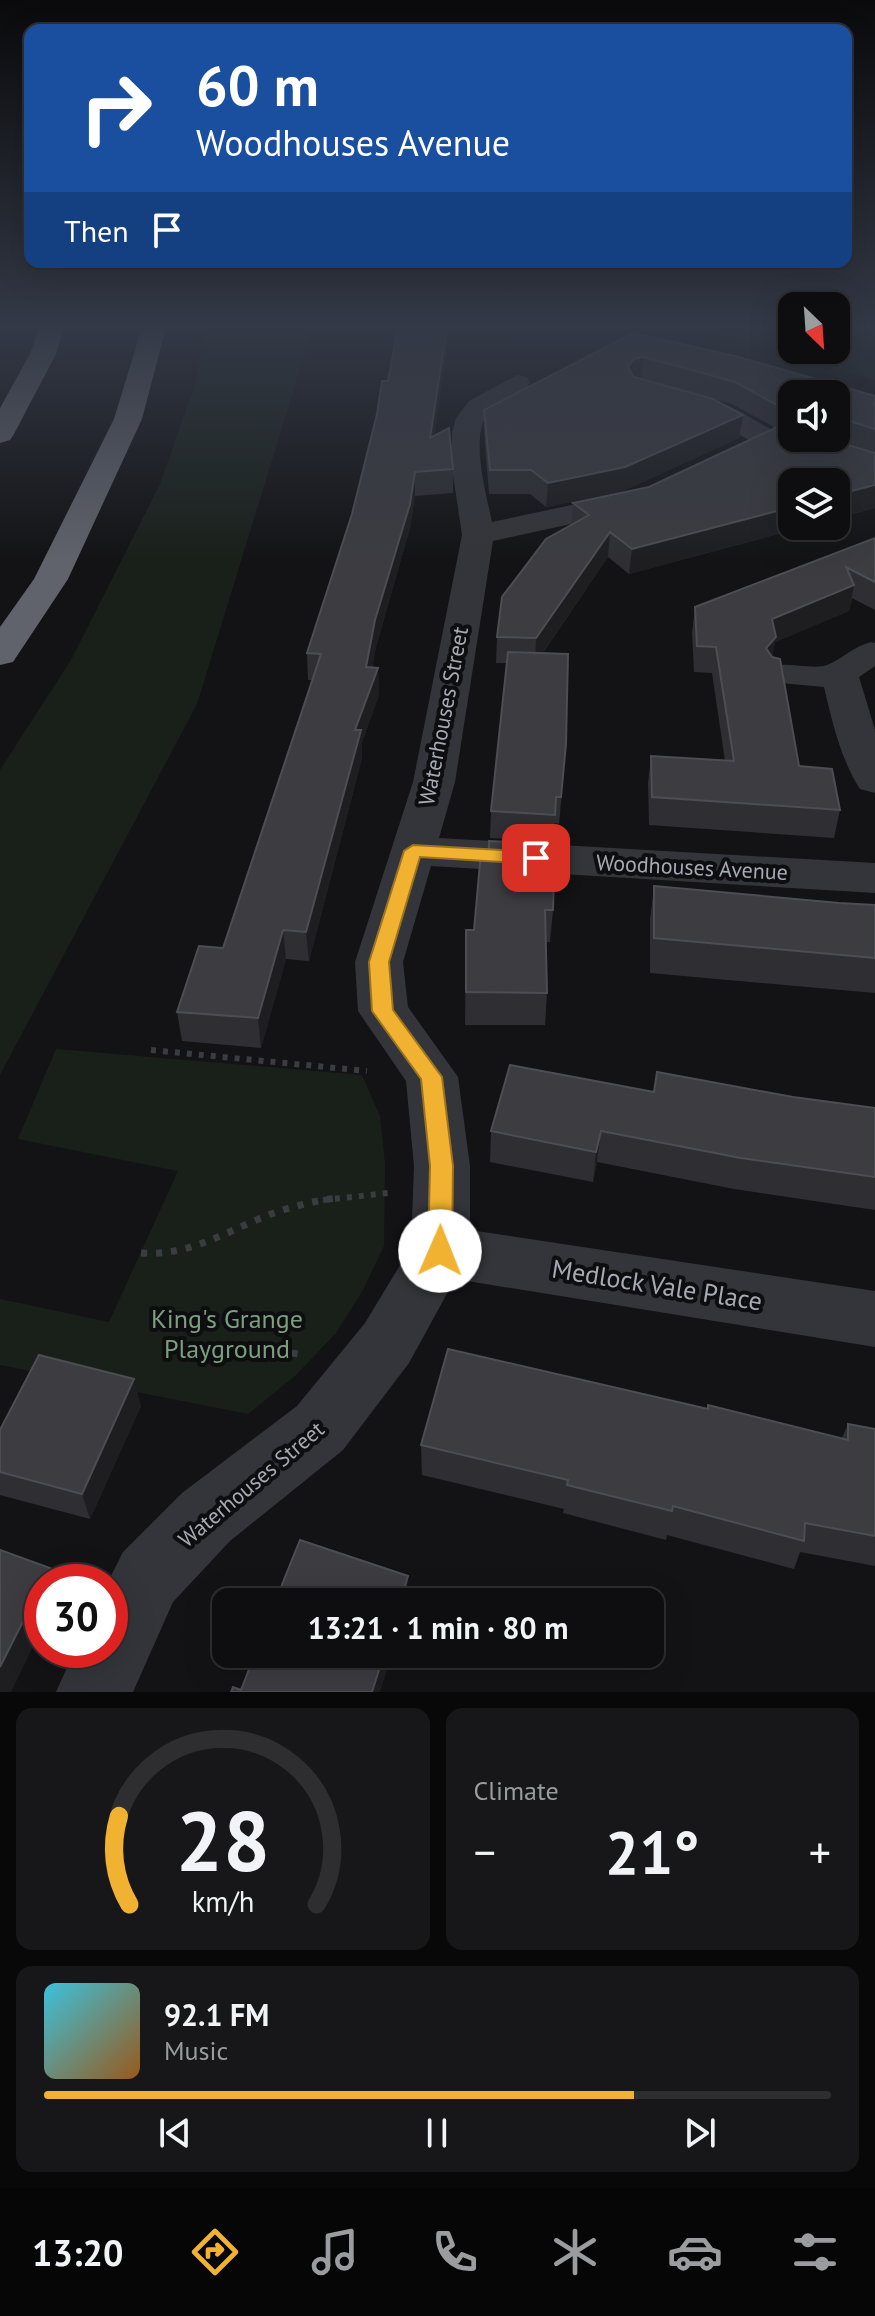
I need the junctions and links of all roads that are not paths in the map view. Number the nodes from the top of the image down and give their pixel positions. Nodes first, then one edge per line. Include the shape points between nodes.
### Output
1 (15, 406) edge
2 (132, 406) edge
3 (480, 406) edge
4 (697, 406) edge
5 (0, 434) edge
6 (778, 438) edge
7 (768, 439) junction
8 (735, 456) edge
9 (648, 495) edge
10 (478, 535) junction
11 (871, 653) dead end
12 (0, 654) edge
13 (783, 674) edge
14 (840, 677) junction
15 (875, 780) edge
16 (413, 851) junction
17 (875, 878) edge
18 (440, 1221) junction
19 (875, 1319) edge
20 (94, 1692) edge

1 - 5 highway
2 - 12 highway via 51,579
3 - 10 street, Waterhouses Street via 468,422 467,481
4 - 7 street
6 - 7 street
7 - 8 street
9 - 10 street
10 - 16 street, Waterhouses Street via 434,782
11 - 14 street via 843,669
13 - 14 street
14 - 15 street
16 - 17 street, Woodhouses Avenue
16 - 18 street, Waterhouses Street via 379,962 383,1011 432,1077
18 - 19 street, Medlock Vale Place
18 - 20 street, Waterhouses Street via 387,1343 320,1428 206,1517 148,1577

